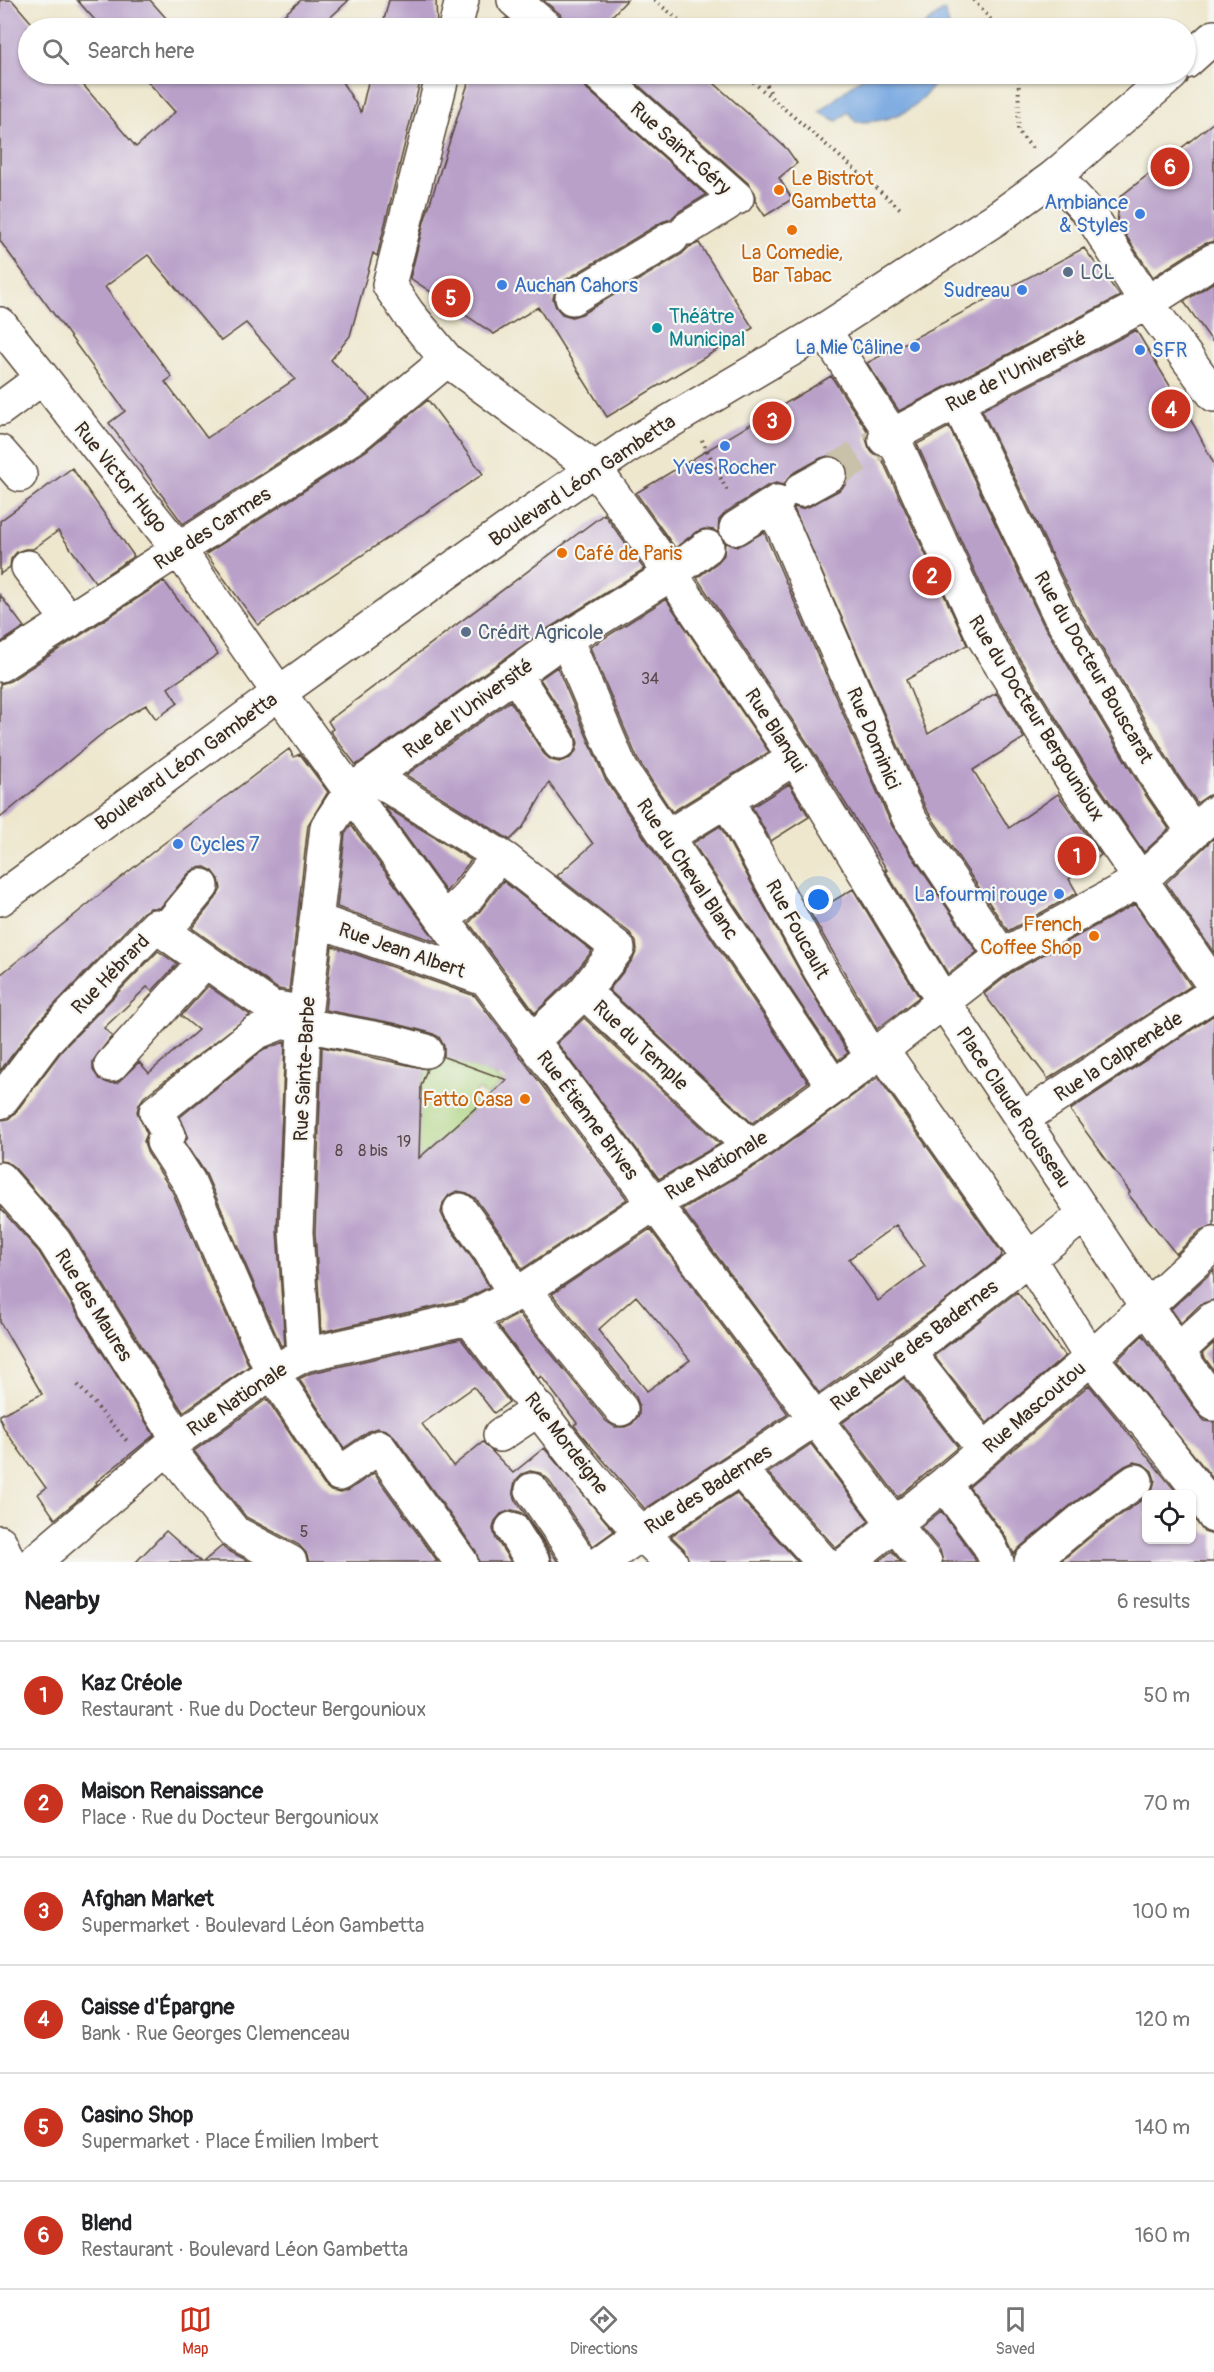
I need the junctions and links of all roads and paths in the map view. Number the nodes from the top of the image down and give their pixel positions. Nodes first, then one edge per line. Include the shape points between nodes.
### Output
1 (462, 0) edge
2 (514, 0) edge
3 (654, 0) edge
4 (974, 0) edge
5 (458, 18) edge
6 (535, 18) edge
7 (676, 18) edge
8 (989, 18) edge
9 (1214, 37) edge
10 (1196, 53) edge
11 (440, 84) edge
12 (609, 84) edge
13 (757, 84) edge
14 (766, 84) edge
15 (1019, 84) edge
16 (1161, 84) edge
17 (771, 95) junction
18 (1055, 176) junction
19 (903, 211) dead end
20 (1214, 260) edge
21 (572, 298) dead end
22 (1147, 303) junction
23 (0, 324) edge
24 (824, 330) junction
25 (447, 360) junction
26 (42, 378) junction
27 (1214, 395) edge
28 (957, 402) junction
29 (0, 409) edge
30 (687, 410) junction
31 (888, 437) junction
32 (595, 469) junction
33 (830, 474) tunnel mouth
34 (727, 491) dead end
35 (783, 499) junction
36 (736, 528) dead end
37 (706, 547) dead end
38 (179, 550) junction
39 (28, 567) dead end
40 (671, 574) junction
41 (69, 621) junction
42 (566, 639) junction
43 (0, 665) edge
44 (515, 674) junction
45 (279, 693) junction
46 (559, 743) dead end
47 (795, 758) junction
48 (362, 784) junction
49 (727, 800) junction
50 (1203, 822) edge
51 (667, 837) junction
52 (498, 856) junction
53 (1142, 879) junction
54 (202, 886) dead end
55 (0, 899) edge
56 (316, 920) junction
57 (444, 920) junction
58 (164, 932) junction
59 (1002, 956) junction
60 (205, 961) junction
61 (488, 980) junction
62 (1214, 986) edge
63 (584, 992) junction
64 (1214, 993) edge
65 (943, 1001) junction
66 (305, 1019) junction
67 (532, 1041) junction
68 (426, 1051) dead end
69 (877, 1054) junction
70 (111, 1065) dead end
71 (834, 1087) junction
72 (0, 1102) edge
73 (1022, 1119) junction
74 (751, 1148) junction
75 (0, 1179) edge
76 (655, 1203) junction
77 (460, 1210) dead end
78 (1085, 1214) junction
79 (1214, 1244) edge
80 (1021, 1265) junction
81 (519, 1293) junction
82 (1147, 1307) junction
83 (469, 1318) junction
84 (1214, 1318) edge
85 (1178, 1350) junction
86 (907, 1351) junction
87 (304, 1355) junction
88 (1091, 1358) junction
89 (272, 1372) junction
90 (78, 1385) dead end
91 (1214, 1404) edge
92 (539, 1409) junction
93 (621, 1409) dead end
94 (815, 1418) junction
95 (500, 1435) dead end
96 (984, 1450) junction
97 (164, 1451) junction
98 (740, 1470) junction
99 (1136, 1481) dead end
100 (944, 1484) junction
101 (532, 1490) dead end
102 (1214, 1516) edge
103 (895, 1525) junction
104 (512, 1529) dead end
105 (640, 1534) junction
106 (0, 1542) edge
107 (9, 1562) edge
108 (34, 1562) edge
109 (290, 1562) edge
110 (461, 1562) edge
111 (533, 1562) edge
112 (581, 1562) edge
113 (602, 1562) edge
114 (671, 1562) edge
115 (823, 1562) edge
116 (848, 1562) edge
117 (925, 1562) edge
118 (997, 1562) edge
119 (1031, 1562) edge

1 - 5 street
2 - 6 street
3 - 7 path
4 - 8 path
9 - 10 street
11 - 25 street, Rue Blanqui via 382,278
12 - 21 street, Rue Saint-Géry via 732,201
13 - 17 path
14 - 17 path
15 - 18 path via 1018,132
16 - 18 street, Boulevard Léon Gambetta
17 - 19 path
18 - 22 street via 1090,214
18 - 24 street, Boulevard Léon Gambetta
20 - 22 street, Rue de l'Université
22 - 27 street
22 - 28 street, Rue de l'Université
23 - 26 street, Rue Victor Hugo
24 - 30 street, Boulevard Léon Gambetta
24 - 31 street, Rue du Docteur Bergounioux
25 - 32 street, Rue Blanqui
25 - 38 street, Rue des Carmes via 356,435
26 - 29 street
26 - 38 street, Rue Victor Hugo
28 - 31 street, Rue de l'Université
28 - 50 street, Rue du Docteur Bouscarat via 1059,614 1161,784
30 - 32 street, Boulevard Léon Gambetta
30 - 34 path
31 - 53 street, Rue du Docteur Bergounioux via 983,636 1074,783
32 - 40 street, Rue Blanqui
32 - 45 street, Boulevard Léon Gambetta
33 - 35 street
35 - 36 street
35 - 59 street, Rue Dominici via 784,530 909,818
37 - 40 street, Rue de l'Université
38 - 41 street, Rue des Carmes
38 - 45 street, Rue Victor Hugo
39 - 41 street
40 - 42 street, Rue de l'Université
40 - 47 street, Rue Blanqui
41 - 43 street, Rue des Carmes
42 - 44 street, Rue de l'Université
42 - 51 street, Rue du Cheval Blanc via 621,769
44 - 46 street
44 - 48 street, Rue de l'Université
45 - 48 street, Rue Étienne Brives
45 - 55 street, Boulevard Léon Gambetta
47 - 49 street
47 - 65 street, Rue Blanqui
48 - 52 street
48 - 56 street, Rue Sainte-Barbe via 327,827
48 - 57 street, Rue Étienne Brives
49 - 51 street
49 - 69 street, Rue Foucault via 820,970
50 - 53 street, Rue Nationale
51 - 71 street, Rue du Cheval Blanc
52 - 57 street via 465,900
52 - 63 street via 618,948
53 - 59 street, Rue Nationale
53 - 62 street, Rue du Docteur Bergounioux
54 - 58 street
56 - 61 street, Rue Jean Albert
56 - 66 street, Rue Sainte-Barbe
57 - 61 street, Rue Étienne Brives
58 - 60 street, Rue Hébrard
58 - 72 street, Rue Hébrard via 156,926 50,1037
59 - 65 street, Rue Nationale
60 - 66 street, Rue Hébrard via 271,1007
60 - 70 street
61 - 67 street, Rue Étienne Brives
63 - 67 street, Rue du Temple
63 - 74 street, Rue du Temple
64 - 73 street, Rue la Calprenède
65 - 69 street, Rue Nationale
65 - 73 street, Place Claude Rousseau
66 - 68 street, Rue Hébrard
66 - 87 street, Rue Sainte-Barbe via 296,1232
66 - 89 street via 255,1033 156,1112 169,1135 163,1142 189,1182
67 - 76 street, Rue Étienne Brives
69 - 71 street, Rue Nationale
69 - 80 street, Rue Foucault
71 - 74 street, Rue Nationale
73 - 78 street, Place Claude Rousseau
74 - 76 street, Rue Nationale
75 - 97 street, Rue des Maures via 54,1241
76 - 81 street, Rue Nationale
76 - 94 street, Rue Étienne Brives
77 - 81 street
78 - 80 street
78 - 82 street, Place Claude Rousseau
79 - 82 street, Rue Mascoutou
80 - 86 street, Rue Neuve des Badernes
80 - 88 street, Rue Foucault
81 - 83 street, Rue Nationale
81 - 93 street
82 - 85 street, Place Claude Rousseau
82 - 88 street, Rue Mascoutou
83 - 87 street, Rue Nationale
83 - 92 street, Rue Mordeigne
84 - 85 street
85 - 91 street, Place Claude Rousseau
86 - 94 street, Rue Neuve des Badernes
86 - 96 street
87 - 89 street, Rue Nationale
88 - 96 street, Rue Mascoutou
88 - 102 street, Rue Foucault via 1161,1442
89 - 97 street, Rue Nationale
89 - 110 street via 339,1474 380,1447
90 - 97 path
92 - 95 street
92 - 105 street, Rue Mordeigne
94 - 98 street, Rue des Badernes
94 - 103 street, Rue Étienne Brives
96 - 100 street, Rue Mascoutou
97 - 108 street, Rue Nationale
97 - 109 street, Rue des Maures via 234,1532
98 - 105 street, Rue des Badernes
98 - 115 street
99 - 119 street
100 - 103 street, Rue Mascoutou
100 - 118 street
101 - 112 street
103 - 116 street, Rue Mascoutou
103 - 117 street, Rue Étienne Brives
104 - 111 street
105 - 113 street, Rue des Badernes
105 - 114 street, Rue Mordeigne
106 - 107 street

